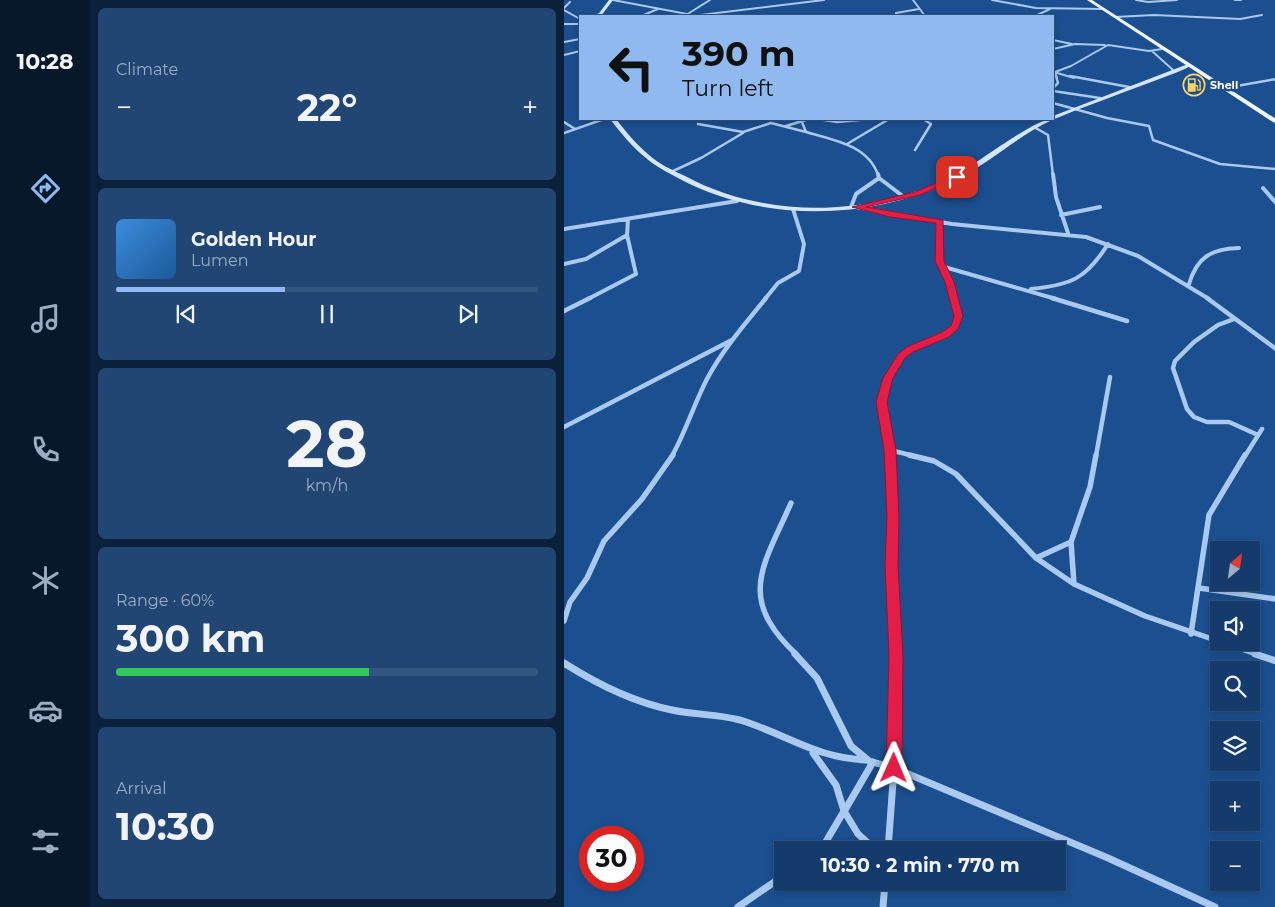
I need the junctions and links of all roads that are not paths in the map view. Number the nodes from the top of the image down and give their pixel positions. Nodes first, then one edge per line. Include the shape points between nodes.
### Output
1 (614, 0) edge
2 (710, 0) edge
3 (800, 0) edge
4 (824, 0) edge
5 (913, 0) edge
6 (992, 0) edge
7 (1090, 0) edge
8 (1136, 0) edge
9 (1177, 0) edge
10 (1235, 0) edge
11 (1241, 0) edge
12 (1000, 1) edge
13 (570, 2) dead end
14 (797, 3) junction
15 (919, 8) junction
16 (1052, 8) junction
17 (564, 9) edge
18 (658, 9) junction
19 (1103, 9) junction
20 (896, 13) dead end
21 (687, 14) joint
22 (600, 15) edge
23 (643, 15) edge
24 (700, 15) edge
25 (925, 15) edge
26 (1037, 15) edge
27 (1262, 15) dead end
28 (1114, 17) junction
29 (579, 18) edge
30 (579, 19) edge
31 (564, 24) edge
32 (579, 24) edge
33 (579, 39) edge
34 (1054, 40) edge
35 (564, 42) edge
36 (1075, 44) junction
37 (1108, 45) junction
38 (1054, 49) edge
39 (1162, 49) junction
40 (579, 51) edge
41 (1152, 51) junction
42 (564, 55) edge
43 (1190, 65) junction
44 (1173, 70) junction
45 (1054, 72) edge
46 (1275, 79) edge
47 (1129, 87) junction
48 (1054, 88) edge
49 (1225, 88) junction
50 (1054, 89) edge
51 (1100, 98) junction
52 (1054, 103) edge
53 (1074, 109) junction
54 (1054, 117) edge
55 (601, 120) edge
56 (614, 120) edge
57 (807, 120) edge
58 (824, 120) edge
59 (850, 120) edge
60 (860, 120) edge
61 (887, 120) edge
62 (925, 120) edge
63 (1048, 120) edge
64 (564, 122) edge
65 (802, 122) junction
66 (1275, 122) edge
67 (698, 124) dead end
68 (786, 126) junction
69 (875, 126) junction
70 (1034, 127) junction
71 (574, 129) junction
72 (743, 132) junction
73 (806, 132) junction
74 (564, 133) edge
75 (847, 144) junction
76 (915, 150) dead end
77 (1275, 169) edge
78 (671, 172) junction
79 (879, 178) junction
80 (1263, 188) dead end
81 (904, 197) junction
82 (737, 201) junction
83 (1275, 203) edge
84 (854, 207) junction
85 (1100, 207) dead end
86 (793, 208) junction
87 (1061, 215) junction
88 (628, 220) junction
89 (940, 222) junction
90 (564, 229) edge
91 (1068, 233) junction
92 (627, 235) junction
93 (1108, 244) junction
94 (1239, 248) dead end
95 (564, 264) edge
96 (941, 266) junction
97 (1189, 284) junction
98 (1028, 290) junction
99 (564, 310) edge
100 (1234, 318) junction
101 (1127, 321) dead end
102 (732, 340) junction
103 (1275, 348) edge
104 (1110, 377) dead end
105 (564, 427) edge
106 (1262, 429) dead end
107 (1258, 435) junction
108 (890, 450) junction
109 (791, 503) dead end
110 (1071, 542) junction
111 (1036, 558) junction
112 (1074, 584) junction
113 (1199, 588) junction
114 (1275, 599) edge
115 (564, 622) edge
116 (1191, 634) junction
117 (1275, 661) edge
118 (564, 662) edge
119 (812, 752) junction
120 (870, 761) junction
121 (894, 768) junction
122 (844, 811) junction
123 (826, 841) edge
124 (866, 841) edge
125 (889, 841) edge
126 (774, 882) edge
127 (884, 891) edge
128 (738, 907) edge
129 (883, 907) edge
130 (1215, 907) edge

1 - 18 street
1 - 22 street
2 - 21 street
3 - 14 street
4 - 14 street
5 - 15 street
6 - 12 street
7 - 19 main road
8 - 9 street
10 - 11 street
12 - 16 street
13 - 17 street
14 - 24 street
15 - 20 street
15 - 25 street
16 - 19 street
16 - 26 street
17 - 29 street
18 - 21 street
18 - 23 street
19 - 28 main road
27 - 28 street via 1240,19 1154,15
28 - 39 main road
30 - 31 street
31 - 32 street
33 - 35 street
34 - 36 street
36 - 37 street
36 - 38 street
37 - 41 street
37 - 45 street
39 - 41 street
39 - 43 main road
40 - 42 street
41 - 44 street
43 - 44 street
43 - 49 main road
44 - 47 street
45 - 47 street
45 - 48 street via 1058,84
46 - 49 street
47 - 51 street
49 - 66 main road
50 - 51 street
51 - 53 street
52 - 53 street
53 - 54 street
53 - 77 street via 1149,126 1153,140 1220,164
55 - 71 street
56 - 78 street via 642,152
57 - 65 street
58 - 59 street
60 - 69 street
61 - 69 street
62 - 76 street via 931,124
63 - 70 street
64 - 71 street
65 - 68 street
65 - 73 street
67 - 72 street
68 - 72 street via 768,123
68 - 73 street
69 - 75 street
70 - 81 street via 969,171
70 - 87 street via 1048,136
71 - 74 street
72 - 78 street
73 - 75 street
75 - 79 street via 868,158
78 - 82 street via 701,188
79 - 81 street
79 - 84 street via 856,194
80 - 83 street
81 - 84 street
82 - 86 street
82 - 88 street
84 - 86 street
84 - 89 street
85 - 87 street
86 - 102 street via 804,244 799,271 778,283
87 - 91 street
88 - 90 street
88 - 92 street
89 - 91 street via 1013,231
89 - 96 street via 938,255
91 - 93 street
92 - 95 street via 586,259
92 - 99 street via 636,274
93 - 97 street
93 - 98 street via 1091,271 1081,278
94 - 97 street via 1199,261
96 - 98 street
96 - 108 street via 950,282 958,321 946,334 905,352 888,378 881,402
97 - 100 street
98 - 101 street
100 - 103 street
100 - 107 street via 1194,342 1175,361 1173,368 1187,409 1194,417 1207,422 1229,422
102 - 105 street
102 - 115 street via 707,379 669,462 642,499 604,541 587,578 570,602
104 - 110 street via 1090,487
106 - 107 street
107 - 113 street via 1209,515
108 - 111 street via 934,462 956,474
108 - 121 street via 896,656
109 - 120 street via 761,570 765,622 771,632 816,676 854,751
110 - 111 street
110 - 112 street
111 - 112 street
112 - 116 street via 1112,603
113 - 114 street
113 - 116 street
116 - 117 street
118 - 119 street via 586,677 646,704 742,721
119 - 120 street
119 - 122 street via 836,784
120 - 121 street
120 - 122 street
121 - 125 street
121 - 130 street
122 - 123 street
122 - 124 street
126 - 128 street
127 - 129 street

